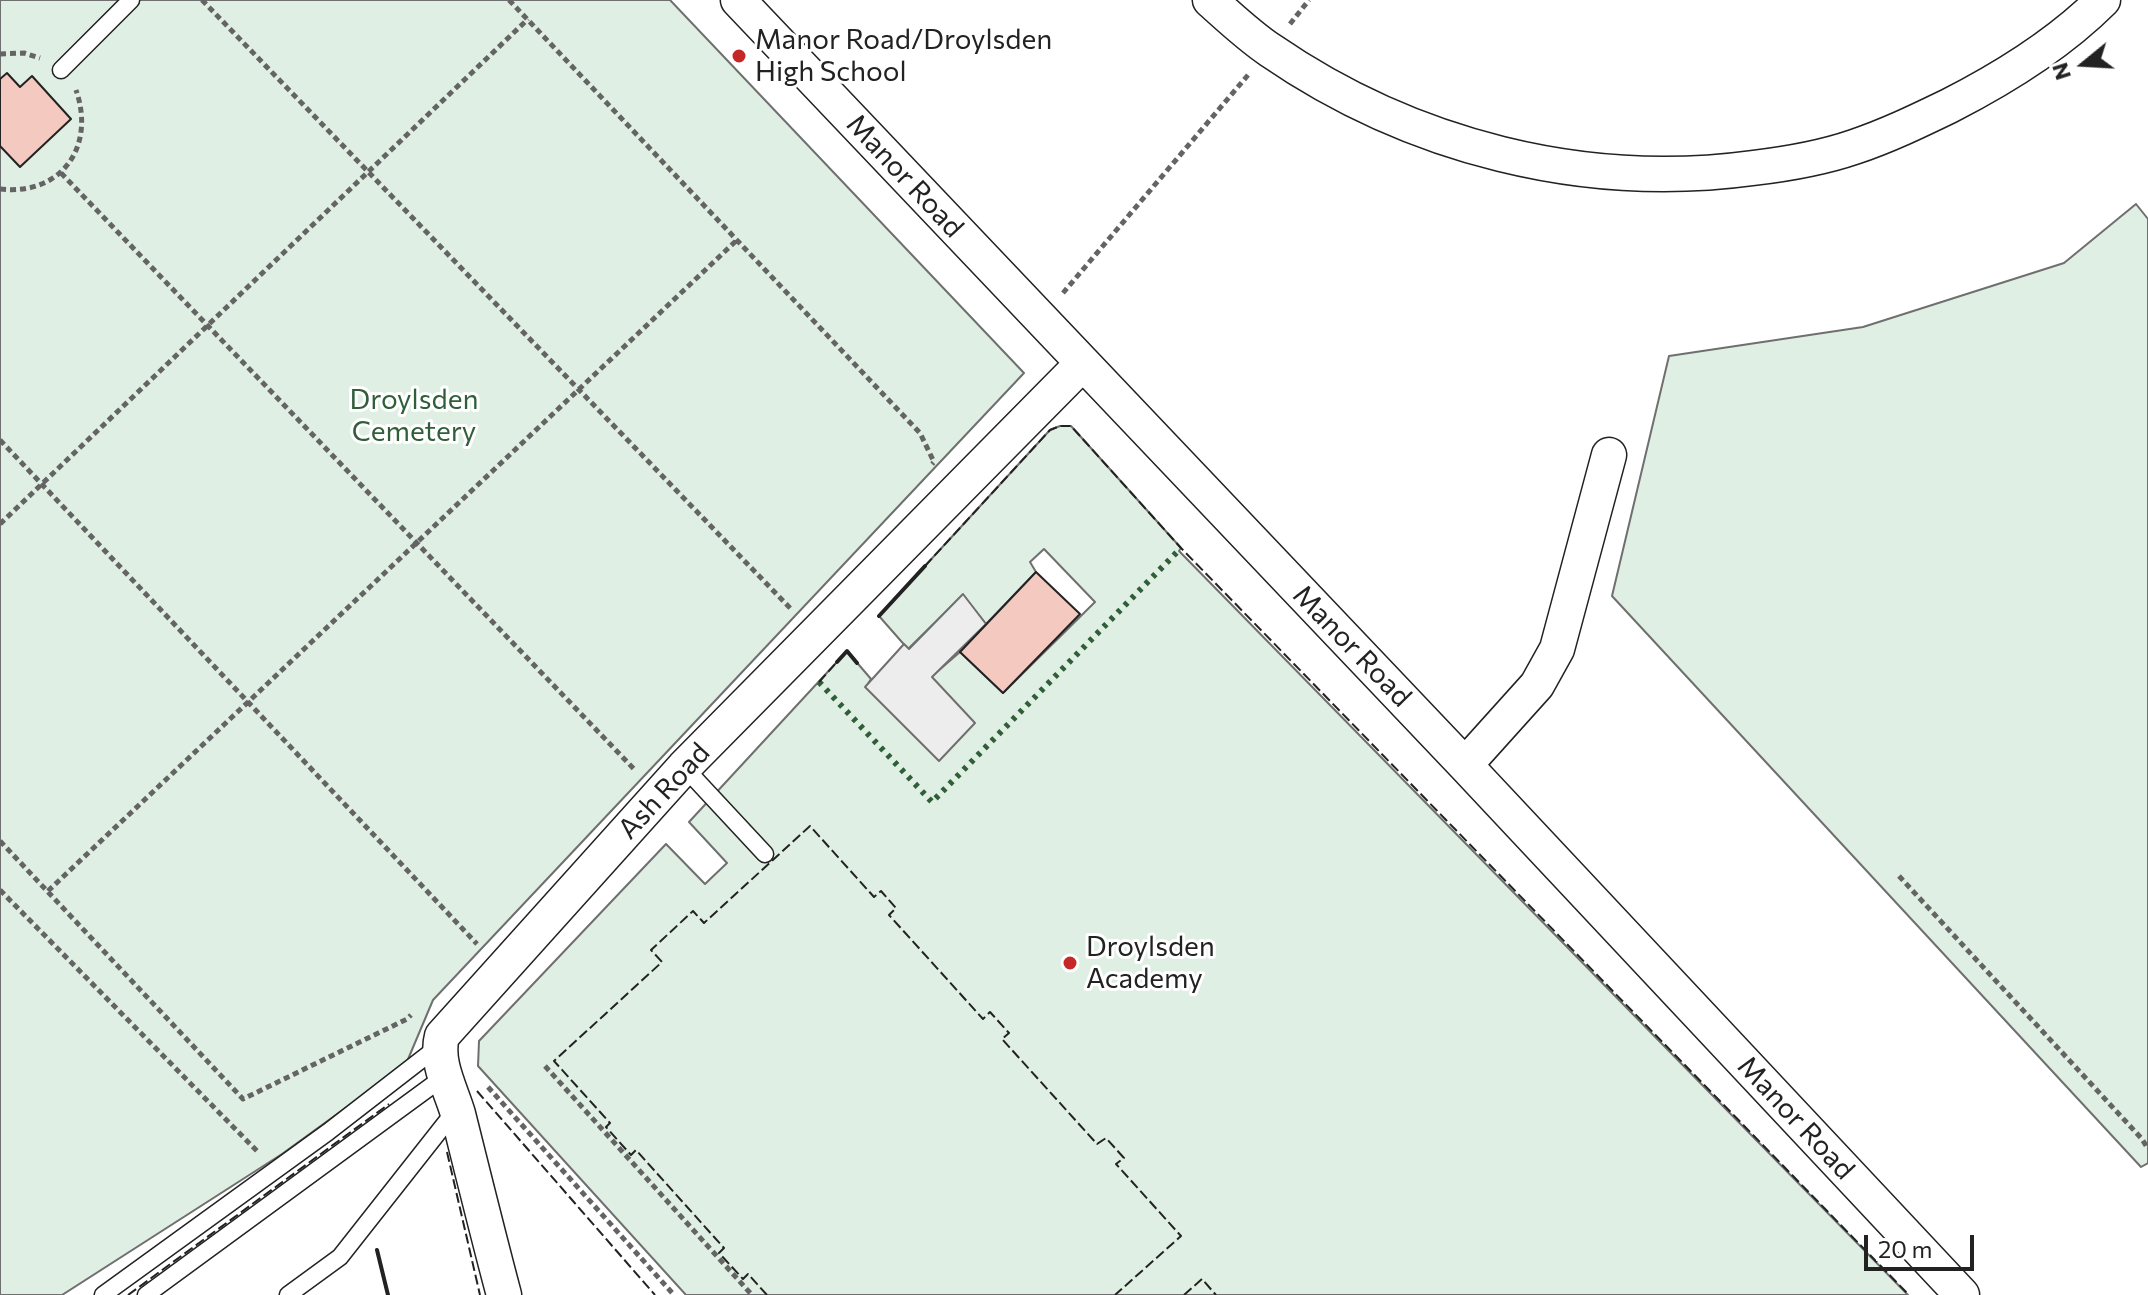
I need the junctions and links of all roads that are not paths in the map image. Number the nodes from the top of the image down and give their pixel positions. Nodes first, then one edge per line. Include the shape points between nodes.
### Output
1 (131, 0) edge
2 (738, 0) edge
3 (1210, 0) edge
4 (2103, 0) edge
5 (61, 70) dead end
6 (1083, 363) junction
7 (1609, 455) dead end
8 (1465, 765) junction
9 (684, 767) junction
10 (765, 854) dead end
11 (442, 1061) junction
12 (456, 1109) junction
13 (103, 1295) edge
14 (146, 1295) edge
15 (288, 1295) edge
16 (504, 1295) edge
17 (1962, 1295) edge

1 - 5 lane
2 - 6 street, Manor Road
3 - 4 street via 1270,50 1345,95 1421,130 1564,168 1634,175 1781,165 1853,148 1991,85
6 - 8 street, Manor Road
6 - 9 street, Ash Road
7 - 8 street via 1557,649 1537,685
8 - 17 street, Manor Road
9 - 10 lane
9 - 11 street, Ash Road via 442,1036
11 - 12 street
11 - 13 lane via 275,1170
11 - 14 lane
12 - 15 lane via 340,1257
12 - 16 street

